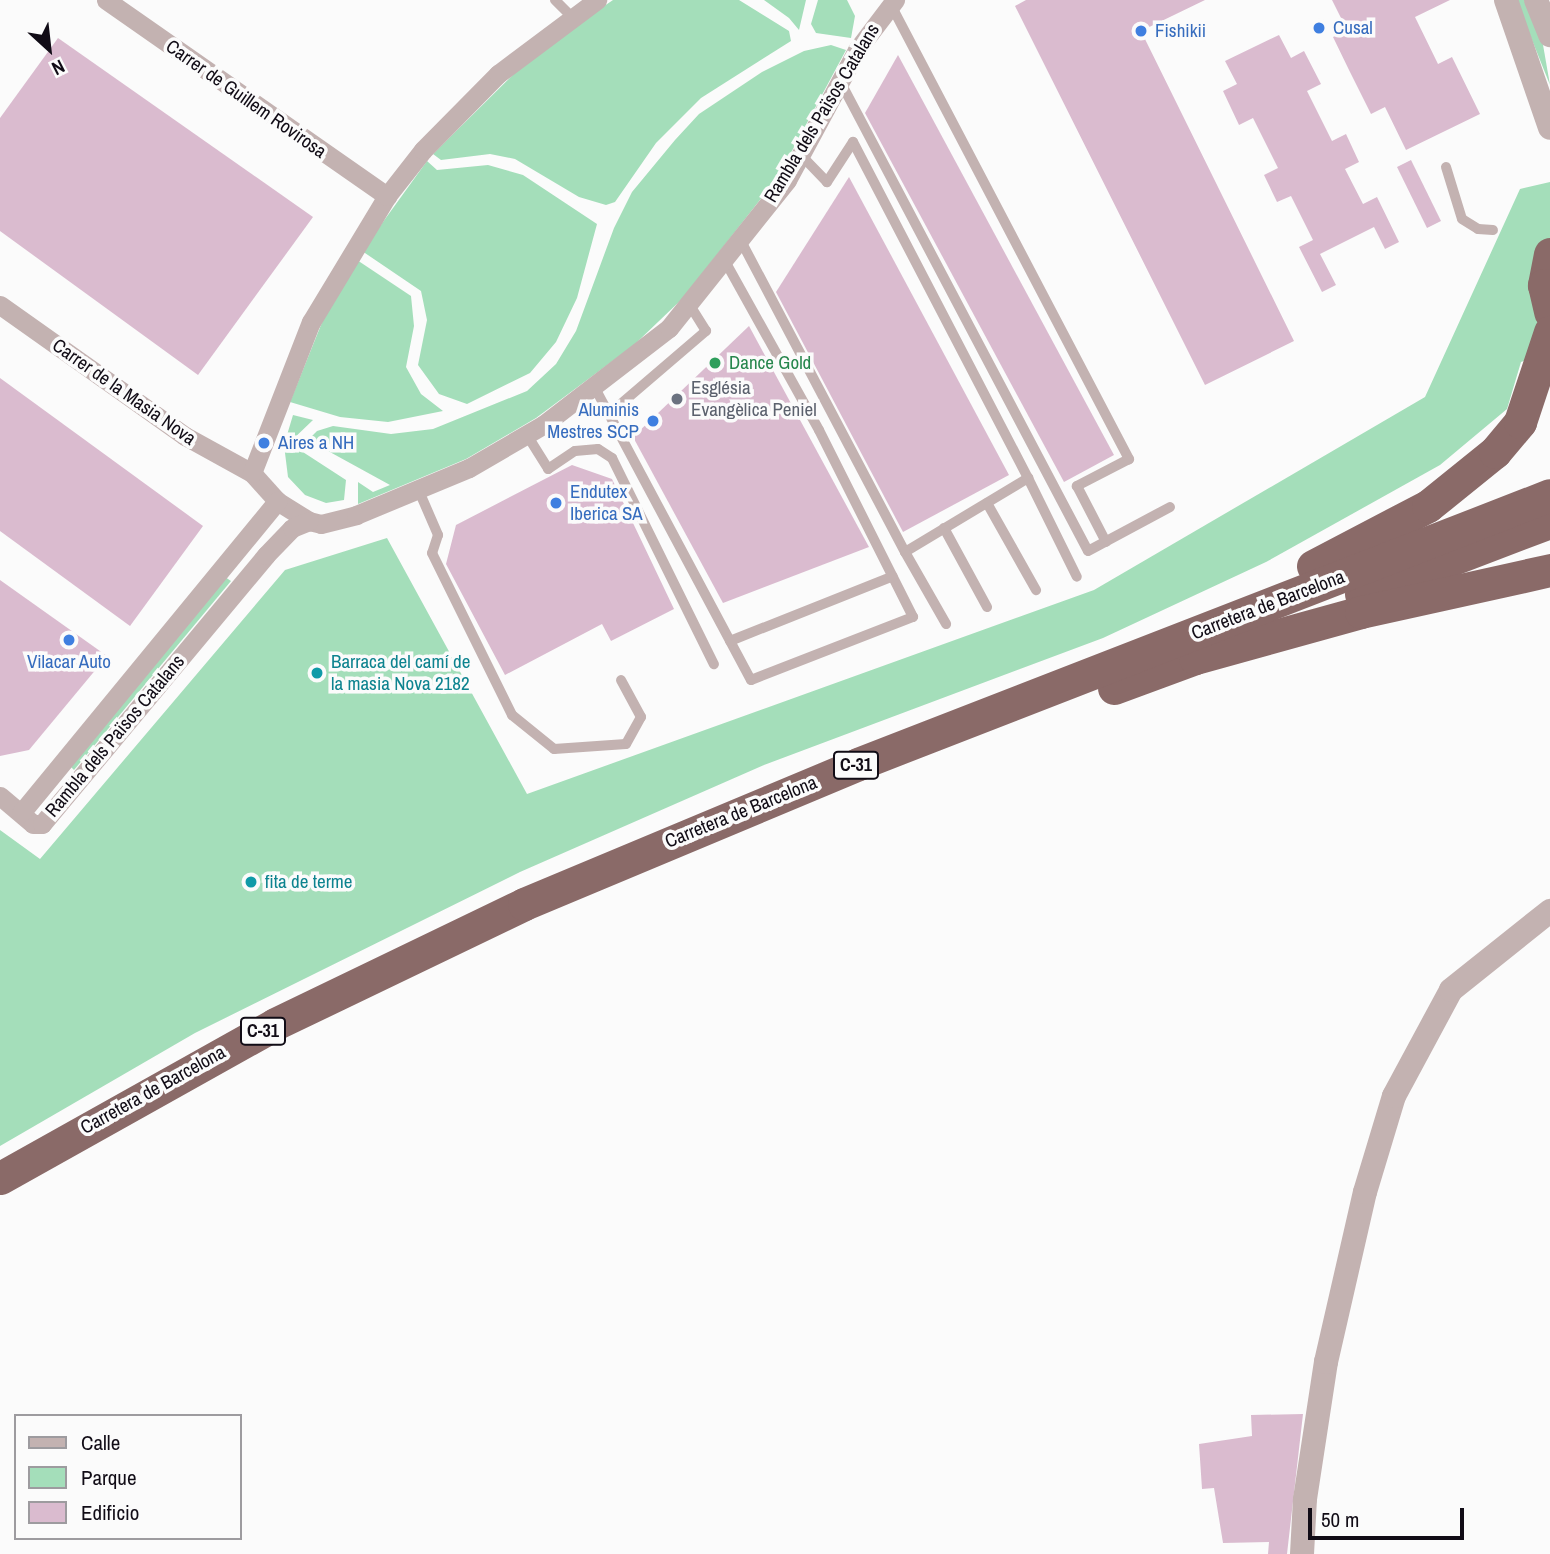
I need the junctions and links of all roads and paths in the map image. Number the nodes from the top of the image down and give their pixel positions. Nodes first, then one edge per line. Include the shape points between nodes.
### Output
1 (107, 0) edge
2 (555, 0) edge
3 (597, 0) edge
4 (1506, 0) edge
5 (1536, 0) edge
6 (885, 4) edge
7 (571, 16) junction
8 (1550, 34) edge
9 (840, 81) junction
10 (1550, 128) edge
11 (800, 155) junction
12 (1446, 167) dead end
13 (387, 196) junction
14 (1493, 230) dead end
15 (741, 241) junction
16 (1550, 254) edge
17 (725, 261) junction
18 (689, 304) junction
19 (0, 305) edge
20 (1550, 312) edge
21 (1550, 332) edge
22 (595, 388) junction
23 (609, 414) junction
24 (527, 435) junction
25 (252, 473) junction
26 (1028, 478) junction
27 (419, 491) junction
28 (1550, 495) edge
29 (277, 501) junction
30 (987, 502) junction
31 (1170, 507) dead end
32 (309, 521) junction
33 (1550, 522) edge
34 (944, 528) junction
35 (1106, 542) junction
36 (905, 552) junction
37 (1550, 569) edge
38 (893, 576) junction
39 (1077, 577) dead end
40 (1036, 590) dead end
41 (987, 607) dead end
42 (946, 624) dead end
43 (1181, 638) junction
44 (730, 641) junction
45 (1230, 649) junction
46 (714, 664) dead end
47 (621, 680) dead end
48 (0, 796) edge
49 (21, 813) junction
50 (534, 899) junction
51 (1550, 911) edge
52 (0, 1178) edge
53 (1302, 1554) edge

1 - 13 street, Carrer de Guillem Rovirosa
2 - 7 lane
3 - 7 street
4 - 10 street
5 - 8 street
6 - 9 street, Rambla dels Països Catalans
6 - 35 lane via 1129,459 1077,486
7 - 13 street via 498,74
9 - 11 street, Rambla dels Països Catalans
9 - 35 lane via 1088,551
11 - 15 street, Rambla dels Països Catalans
11 - 26 lane via 827,182 853,142
12 - 14 lane via 1462,219 1478,229
13 - 25 street via 311,322
15 - 17 street, Rambla dels Països Catalans
15 - 36 lane
16 - 20 highway via 1544,285
17 - 18 street, Rambla dels Països Catalans
17 - 38 lane
18 - 22 street, Rambla dels Països Catalans via 669,328
18 - 23 lane via 706,331
19 - 25 street, Carrer de la Masia Nova via 185,436
21 - 43 highway via 1520,422 1466,479 1365,541 1198,618
22 - 23 lane
22 - 24 street, Rambla dels Països Catalans
23 - 44 lane
24 - 27 street, Rambla dels Països Catalans
24 - 46 lane via 548,469 575,451 598,449 612,458
25 - 29 street
26 - 30 lane
26 - 39 lane
27 - 32 street, Rambla dels Països Catalans via 356,515 321,524
27 - 47 lane via 438,535 432,552 512,715 554,749 626,744 641,717
28 - 43 highway, Carretera de Barcelona / C-31
29 - 32 street
29 - 49 street, Rambla dels Països Catalans
30 - 34 lane
30 - 40 lane
31 - 35 lane
32 - 49 street, Rambla dels Països Catalans via 292,528 266,555 42,824 33,824
33 - 45 highway
34 - 36 lane
34 - 41 lane
36 - 42 lane
37 - 45 highway via 1446,590
38 - 44 lane
38 - 44 lane via 913,617 751,680
43 - 50 highway, Carretera de Barcelona / C-31 via 760,803
45 - 50 highway via 909,764 551,906
48 - 49 street
50 - 52 highway, Carretera de Barcelona / C-31 via 275,1024
51 - 53 street via 1451,990 1406,1066 1365,1192 1326,1362 1305,1499

